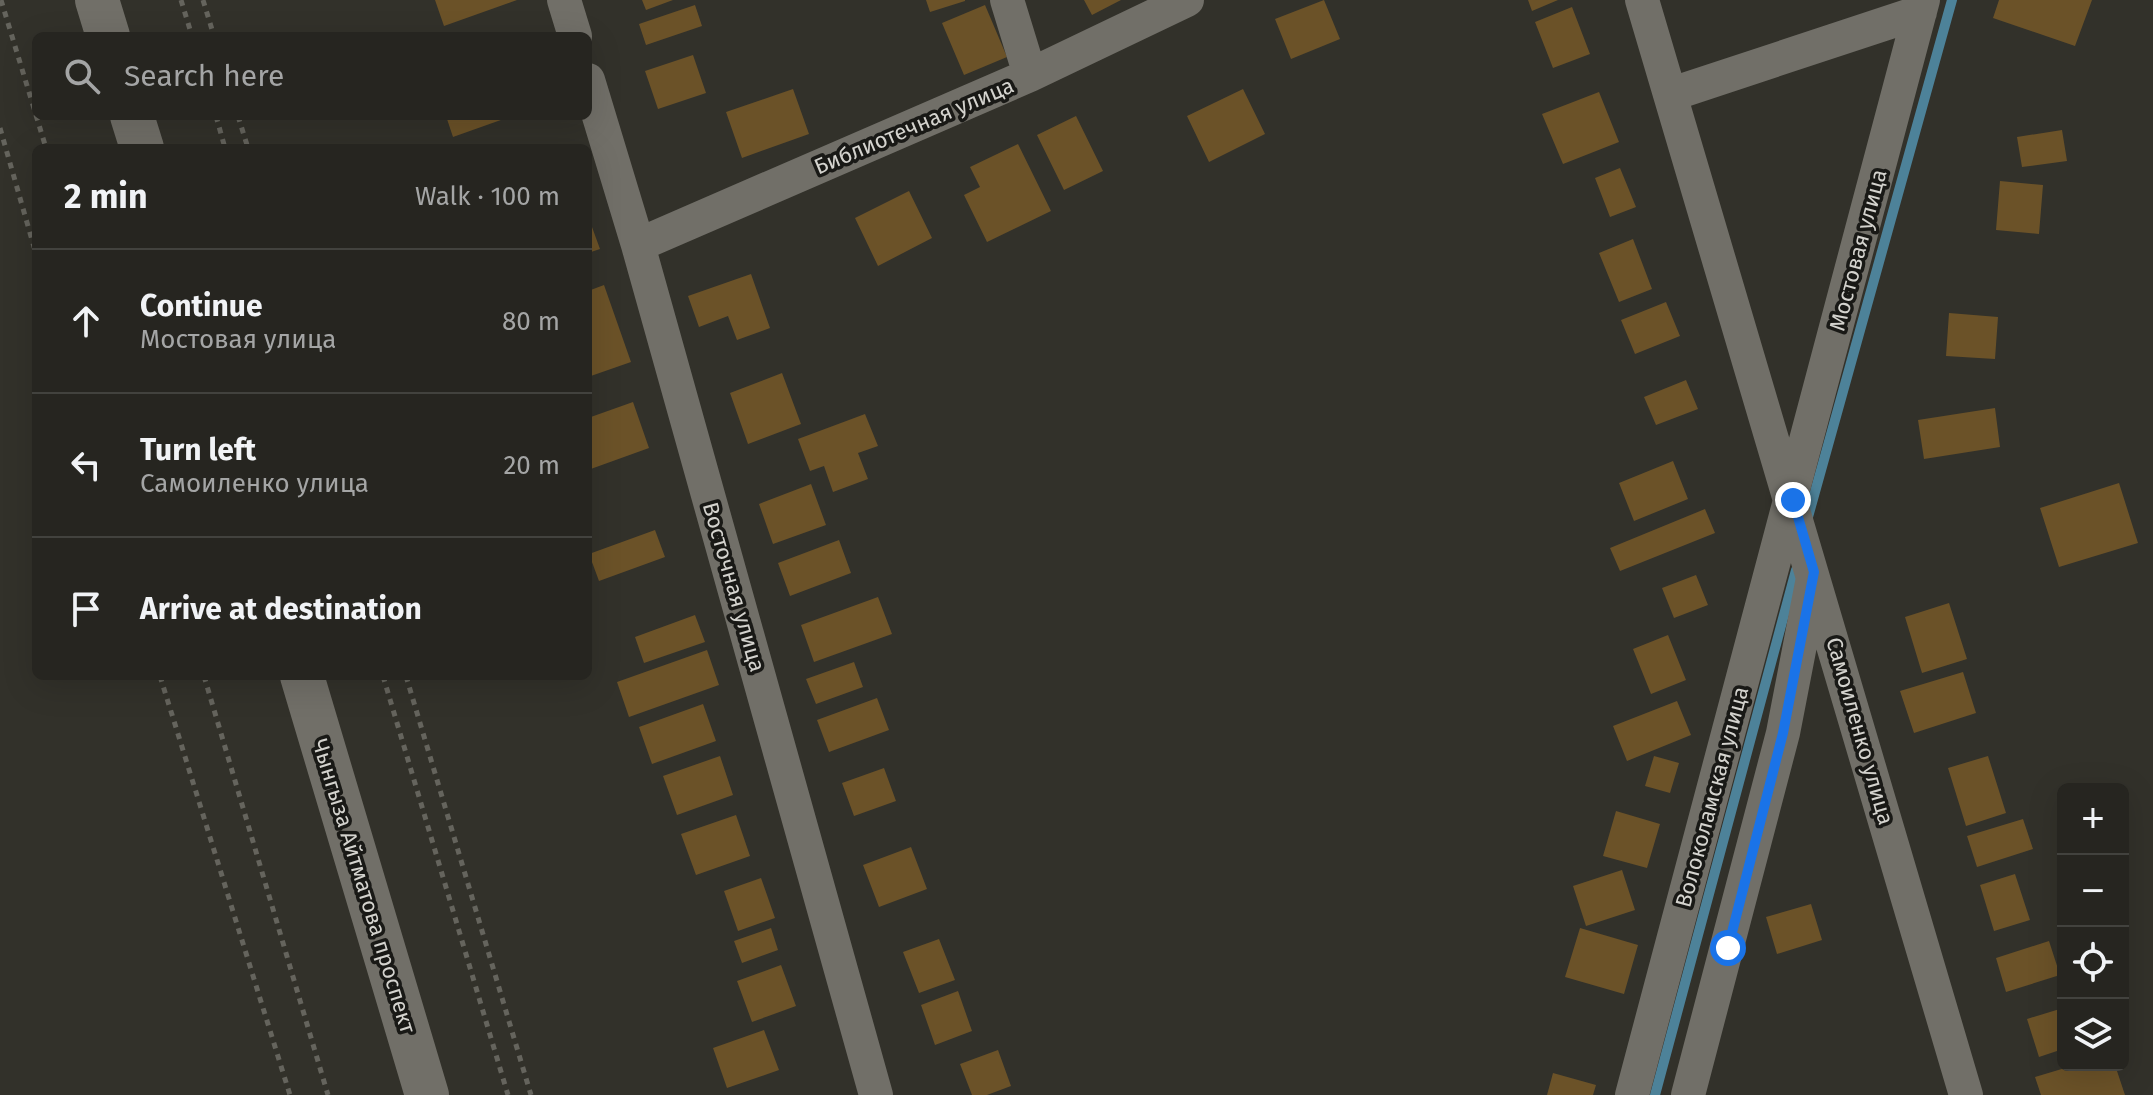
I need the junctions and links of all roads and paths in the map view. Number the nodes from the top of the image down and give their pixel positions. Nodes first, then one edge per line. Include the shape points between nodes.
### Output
1 (1, 0) edge
2 (97, 0) edge
3 (181, 0) edge
4 (203, 0) edge
5 (564, 0) edge
6 (1007, 0) edge
7 (1187, 0) edge
8 (1642, 0) edge
9 (1922, 6) edge
10 (107, 32) edge
11 (191, 32) edge
12 (213, 32) edge
13 (574, 32) edge
14 (1030, 75) junction
15 (592, 93) edge
16 (1672, 94) junction
17 (32, 102) edge
18 (37, 120) edge
19 (133, 120) edge
20 (217, 120) edge
21 (239, 120) edge
22 (0, 128) edge
23 (45, 144) edge
24 (141, 144) edge
25 (224, 144) edge
26 (247, 144) edge
27 (32, 240) edge
28 (638, 245) junction
29 (1793, 500) junction
30 (1814, 572) junction
31 (161, 680) edge
32 (205, 680) edge
33 (303, 680) edge
34 (384, 680) edge
35 (407, 680) edge
36 (290, 1095) edge
37 (328, 1095) edge
38 (427, 1095) edge
39 (508, 1095) edge
40 (531, 1095) edge
41 (876, 1095) edge
42 (1632, 1095) edge
43 (1688, 1095) edge
44 (1966, 1095) edge

1 - 17 path
2 - 10 main road
3 - 11 path
4 - 12 path
5 - 13 street
6 - 14 street
7 - 14 street, Библиотечная улица
8 - 16 street, Самоиленко улица
9 - 16 street
9 - 29 street, Мостовая улица
14 - 28 street, Библиотечная улица
15 - 28 street, Восточная улица
16 - 29 street, Самоиленко улица
18 - 23 path
19 - 24 main road
20 - 25 path
21 - 26 path
22 - 27 path
28 - 41 street, Восточная улица
29 - 30 street, Самоиленко улица
29 - 42 street, Волоколамская улица
30 - 43 street via 1783,733
30 - 44 street, Самоиленко улица
31 - 36 path
32 - 37 path
33 - 38 main road, Чынгыза Айтматова проспект
34 - 39 path
35 - 40 path

